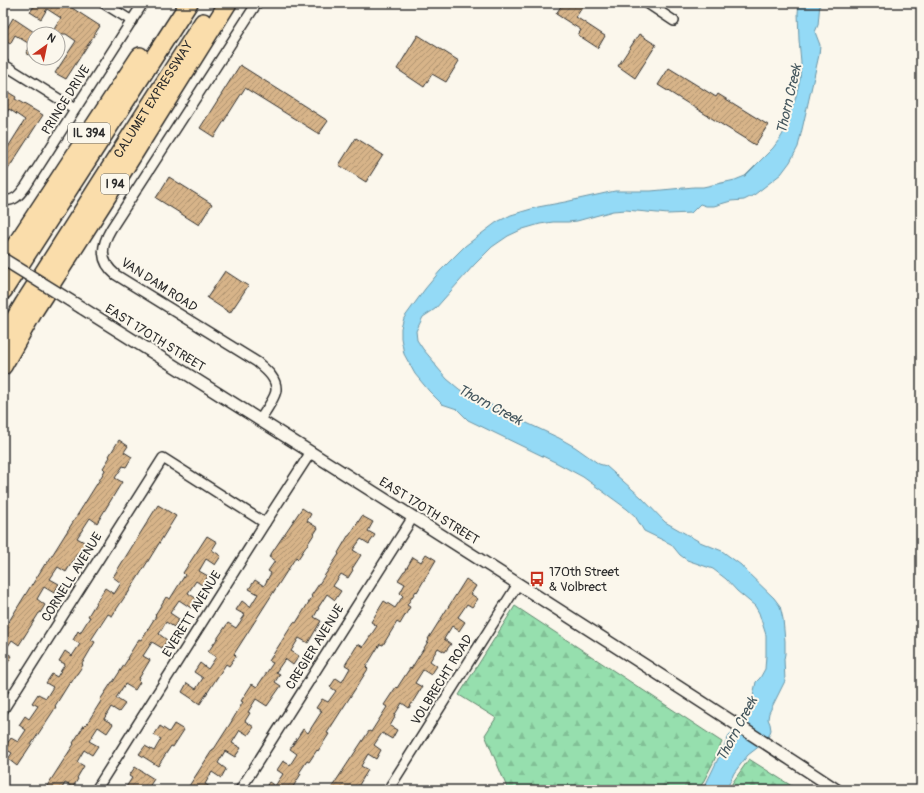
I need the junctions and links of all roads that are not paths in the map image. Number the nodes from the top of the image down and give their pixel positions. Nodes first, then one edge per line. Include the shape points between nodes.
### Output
1 (103, 3) edge
2 (143, 3) edge
3 (176, 3) edge
4 (189, 3) edge
5 (215, 3) edge
6 (228, 3) edge
7 (257, 3) edge
8 (647, 3) edge
9 (132, 21) junction
10 (674, 21) dead end
11 (3, 64) edge
12 (75, 109) junction
13 (3, 200) edge
14 (3, 259) edge
15 (3, 264) edge
16 (3, 290) edge
17 (3, 338) edge
18 (3, 366) edge
19 (260, 420) junction
20 (311, 452) junction
21 (413, 517) junction
22 (265, 523) junction
23 (518, 584) junction
24 (3, 710) edge
25 (96, 790) edge
26 (240, 790) edge
27 (388, 790) edge
28 (837, 790) edge

1 - 9 street
2 - 9 street, PRINCE DRIVE
3 - 15 highway, IL 394
4 - 16 highway, I 94
5 - 17 highway, CALUMET EXPRESSWAY / IL 394
6 - 18 highway, I 94 via 34,311
7 - 19 street, VAN DAM ROAD via 111,229 103,250 111,272 267,370 272,376 276,390
8 - 10 street
9 - 12 street, PRINCE DRIVE
11 - 12 street
12 - 13 street, PRINCE DRIVE via 22,192 17,198
14 - 19 street, EAST 170TH STREET, bridge
19 - 20 street, EAST 170TH STREET
20 - 21 street, EAST 170TH STREET
20 - 22 street, EVERETT AVENUE
21 - 23 street, EAST 170TH STREET
21 - 26 street, CREGIER AVENUE
22 - 24 street, CORNELL AVENUE via 163,458
22 - 25 street, EVERETT AVENUE
23 - 27 street, VOLBRECHT ROAD
23 - 28 street, EAST 170TH STREET

